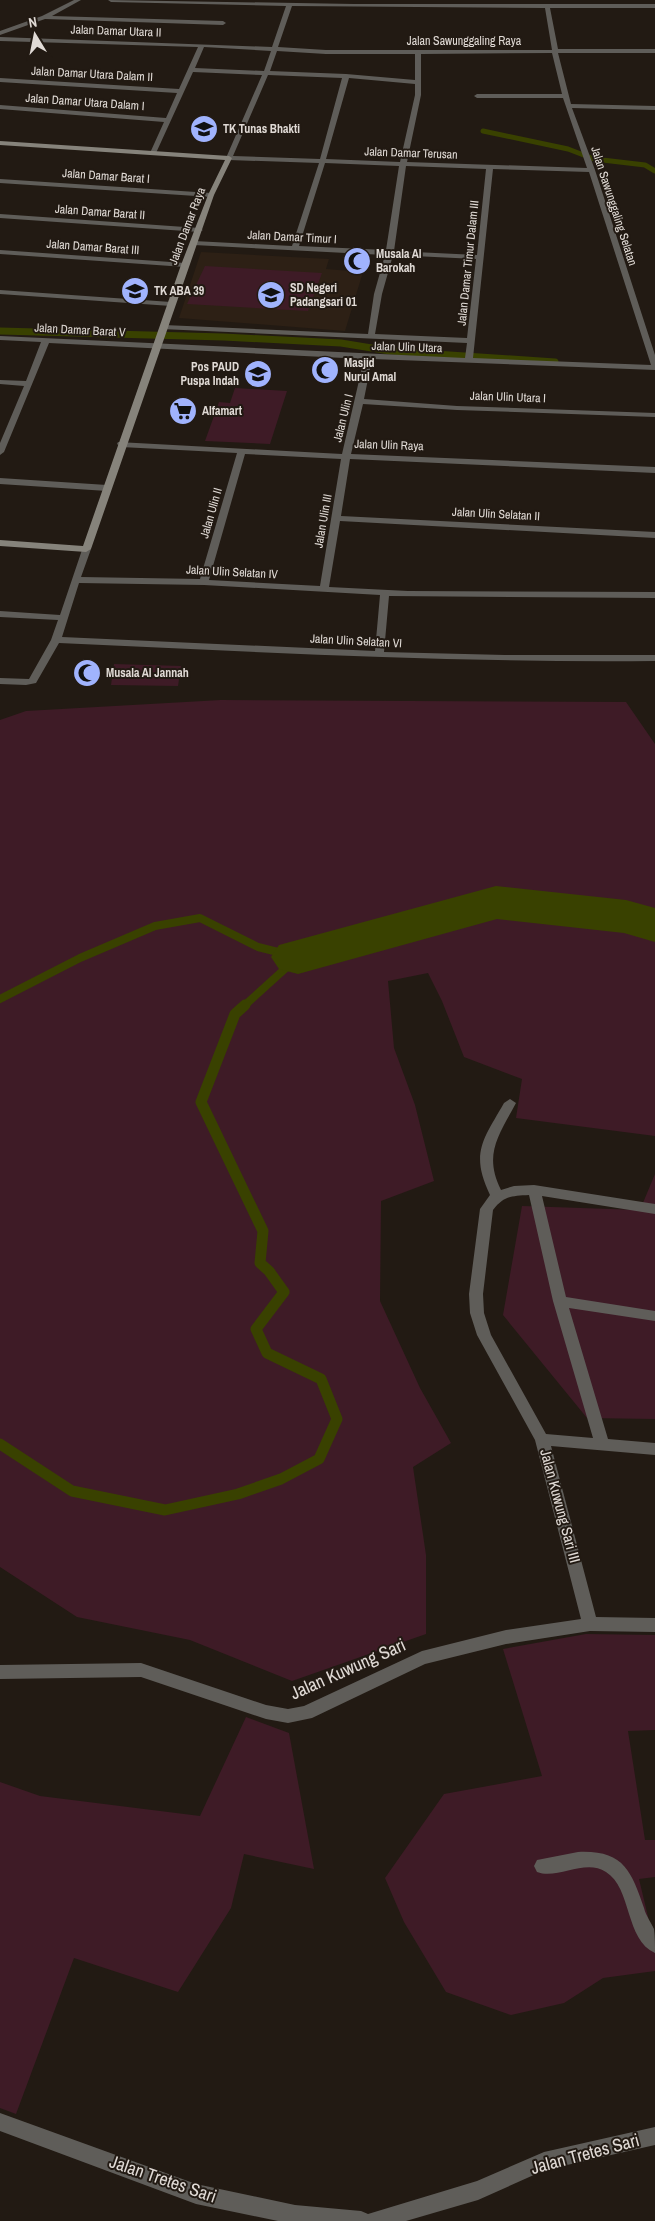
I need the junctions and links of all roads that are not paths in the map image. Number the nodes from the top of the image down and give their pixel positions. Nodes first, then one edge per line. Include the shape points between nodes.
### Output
1 (78, 0) edge
2 (111, 0) edge
3 (216, 1) edge
4 (290, 4) junction
5 (547, 5) junction
6 (655, 6) edge
7 (44, 17) junction
8 (223, 23) dead end
9 (0, 33) edge
10 (0, 39) edge
11 (202, 45) junction
12 (274, 49) junction
13 (655, 51) edge
14 (555, 52) junction
15 (418, 53) junction
16 (191, 70) junction
17 (267, 71) junction
18 (346, 76) junction
19 (0, 80) edge
20 (418, 82) junction
21 (182, 91) junction
22 (477, 96) dead end
23 (565, 96) junction
24 (568, 106) junction
25 (0, 107) edge
26 (655, 108) edge
27 (168, 120) junction
28 (0, 143) edge
29 (152, 153) junction
30 (229, 158) junction
31 (321, 161) junction
32 (403, 164) junction
33 (490, 167) junction
34 (592, 170) junction
35 (0, 181) edge
36 (211, 195) junction
37 (0, 216) edge
38 (199, 230) junction
39 (194, 243) junction
40 (295, 248) junction
41 (0, 252) edge
42 (389, 253) junction
43 (479, 257) junction
44 (185, 265) junction
45 (0, 292) edge
46 (171, 304) junction
47 (642, 329) junction
48 (655, 329) edge
49 (161, 336) junction
50 (371, 337) junction
51 (0, 338) edge
52 (46, 340) junction
53 (471, 341) junction
54 (368, 357) junction
55 (469, 357) junction
56 (655, 366) edge
57 (0, 382) edge
58 (29, 384) junction
59 (360, 401) junction
60 (655, 415) edge
61 (121, 444) junction
62 (242, 450) junction
63 (0, 452) edge
64 (346, 456) junction
65 (655, 470) edge
66 (0, 480) edge
67 (107, 488) junction
68 (336, 518) junction
69 (655, 535) edge
70 (0, 543) edge
71 (86, 549) junction
72 (77, 580) junction
73 (204, 582) junction
74 (324, 590) junction
75 (385, 593) junction
76 (655, 595) edge
77 (0, 614) edge
78 (64, 618) junction
79 (56, 640) junction
80 (379, 655) junction
81 (655, 658) edge
82 (0, 681) edge
83 (510, 1103) dead end
84 (534, 1190) junction
85 (497, 1196) junction
86 (655, 1209) edge
87 (560, 1301) junction
88 (655, 1316) edge
89 (542, 1439) junction
90 (602, 1443) junction
91 (655, 1449) edge
92 (590, 1624) junction
93 (655, 1625) edge
94 (0, 1672) edge
95 (543, 1866) dead end
96 (655, 1944) edge
97 (0, 2122) edge
98 (655, 2136) edge
99 (361, 2221) edge
100 (374, 2221) edge

1 - 7 street
2 - 3 street
3 - 4 street
4 - 5 street
4 - 12 street
5 - 6 street
5 - 14 street, Jalan Sawunggaling Selatan
7 - 8 street
7 - 9 street
10 - 11 street, Jalan Damar Utara II
11 - 12 street, Jalan Damar Utara II
11 - 16 street
12 - 15 street, Jalan Sawunggaling Raya
12 - 17 street
13 - 14 street, Jalan Sawunggaling Raya
14 - 15 street, Jalan Sawunggaling Raya
14 - 23 street, Jalan Sawunggaling Selatan
15 - 20 street
16 - 17 street
16 - 21 street
17 - 18 street
17 - 30 street
18 - 20 street
18 - 31 street
19 - 21 street, Jalan Damar Utara Dalam II
20 - 32 street
21 - 27 street
22 - 23 street
23 - 24 street, Jalan Sawunggaling Selatan
24 - 26 street
24 - 34 street, Jalan Sawunggaling Selatan
25 - 27 street, Jalan Damar Utara Dalam I
27 - 29 street
28 - 29 street
29 - 30 street
30 - 31 street, Jalan Damar Terusan
30 - 36 street, Jalan Damar Raya
31 - 32 street, Jalan Damar Terusan
31 - 40 street
32 - 33 street, Jalan Damar Terusan
32 - 42 street
33 - 34 street, Jalan Damar Terusan
33 - 43 street, Jalan Damar Timur Dalam III
34 - 47 street, Jalan Sawunggaling Selatan
35 - 36 street, Jalan Damar Barat I
36 - 38 street, Jalan Damar Raya
37 - 38 street, Jalan Damar Barat II
38 - 39 street, Jalan Damar Raya
39 - 40 street, Jalan Damar Timur I
39 - 44 street, Jalan Damar Raya
40 - 42 street, Jalan Damar Timur I
41 - 44 street, Jalan Damar Barat III
42 - 43 street, Jalan Damar Timur I
42 - 50 street
43 - 53 street, Jalan Damar Timur Dalam III
44 - 46 street, Jalan Damar Raya
45 - 46 street
46 - 49 street, Jalan Damar Raya
47 - 48 street
47 - 56 street, Jalan Sawunggaling Selatan
49 - 50 street
49 - 52 street, Jalan Damar Barat V
49 - 54 street, Jalan Ulin Utara
49 - 61 street, Jalan Damar Raya
50 - 53 street
51 - 52 street, Jalan Damar Barat V
52 - 58 street
53 - 55 street, Jalan Damar Timur Dalam III
54 - 55 street, Jalan Ulin Utara
54 - 59 street, Jalan Ulin I
55 - 56 street, Jalan Ulin Utara
57 - 58 street
58 - 63 street
59 - 60 street, Jalan Ulin Utara I
59 - 64 street, Jalan Ulin I
61 - 62 street, Jalan Ulin Raya
61 - 67 street, Jalan Damar Raya
62 - 64 street, Jalan Ulin Raya
62 - 73 street, Jalan Ulin II
64 - 65 street, Jalan Ulin Raya
64 - 68 street, Jalan Ulin III
66 - 67 street
67 - 71 street, Jalan Damar Raya
68 - 69 street, Jalan Ulin Selatan II
68 - 74 street, Jalan Ulin III
70 - 71 street
71 - 72 street
72 - 73 street, Jalan Ulin Selatan IV
72 - 78 street
73 - 74 street, Jalan Ulin Selatan IV
74 - 75 street, Jalan Ulin Selatan IV
75 - 76 street, Jalan Ulin Selatan IV
75 - 80 street
77 - 78 street
78 - 79 street
79 - 80 street, Jalan Ulin Selatan VI
79 - 82 street via 33,680
80 - 81 street, Jalan Ulin Selatan VI via 550,660
83 - 85 street via 485,1151 487,1178
84 - 85 street
84 - 86 street
84 - 87 street
85 - 89 street via 487,1209 476,1294 477,1313 484,1335
87 - 88 street
87 - 90 street
89 - 90 street, Jalan Kuwung Sari III
89 - 92 street, Jalan Kuwung Sari III
90 - 91 street, Jalan Kuwung Sari III
92 - 93 street, Jalan Kuwung Sari
92 - 94 street, Jalan Kuwung Sari via 506,1637 422,1658 306,1713 288,1716 266,1712 141,1670
95 - 96 street via 590,1859 604,1861 615,1868 626,1881 637,1915
97 - 99 street, Jalan Tretes Sari via 196,2194 295,2216
98 - 100 street, Jalan Tretes Sari via 544,2161 478,2190

